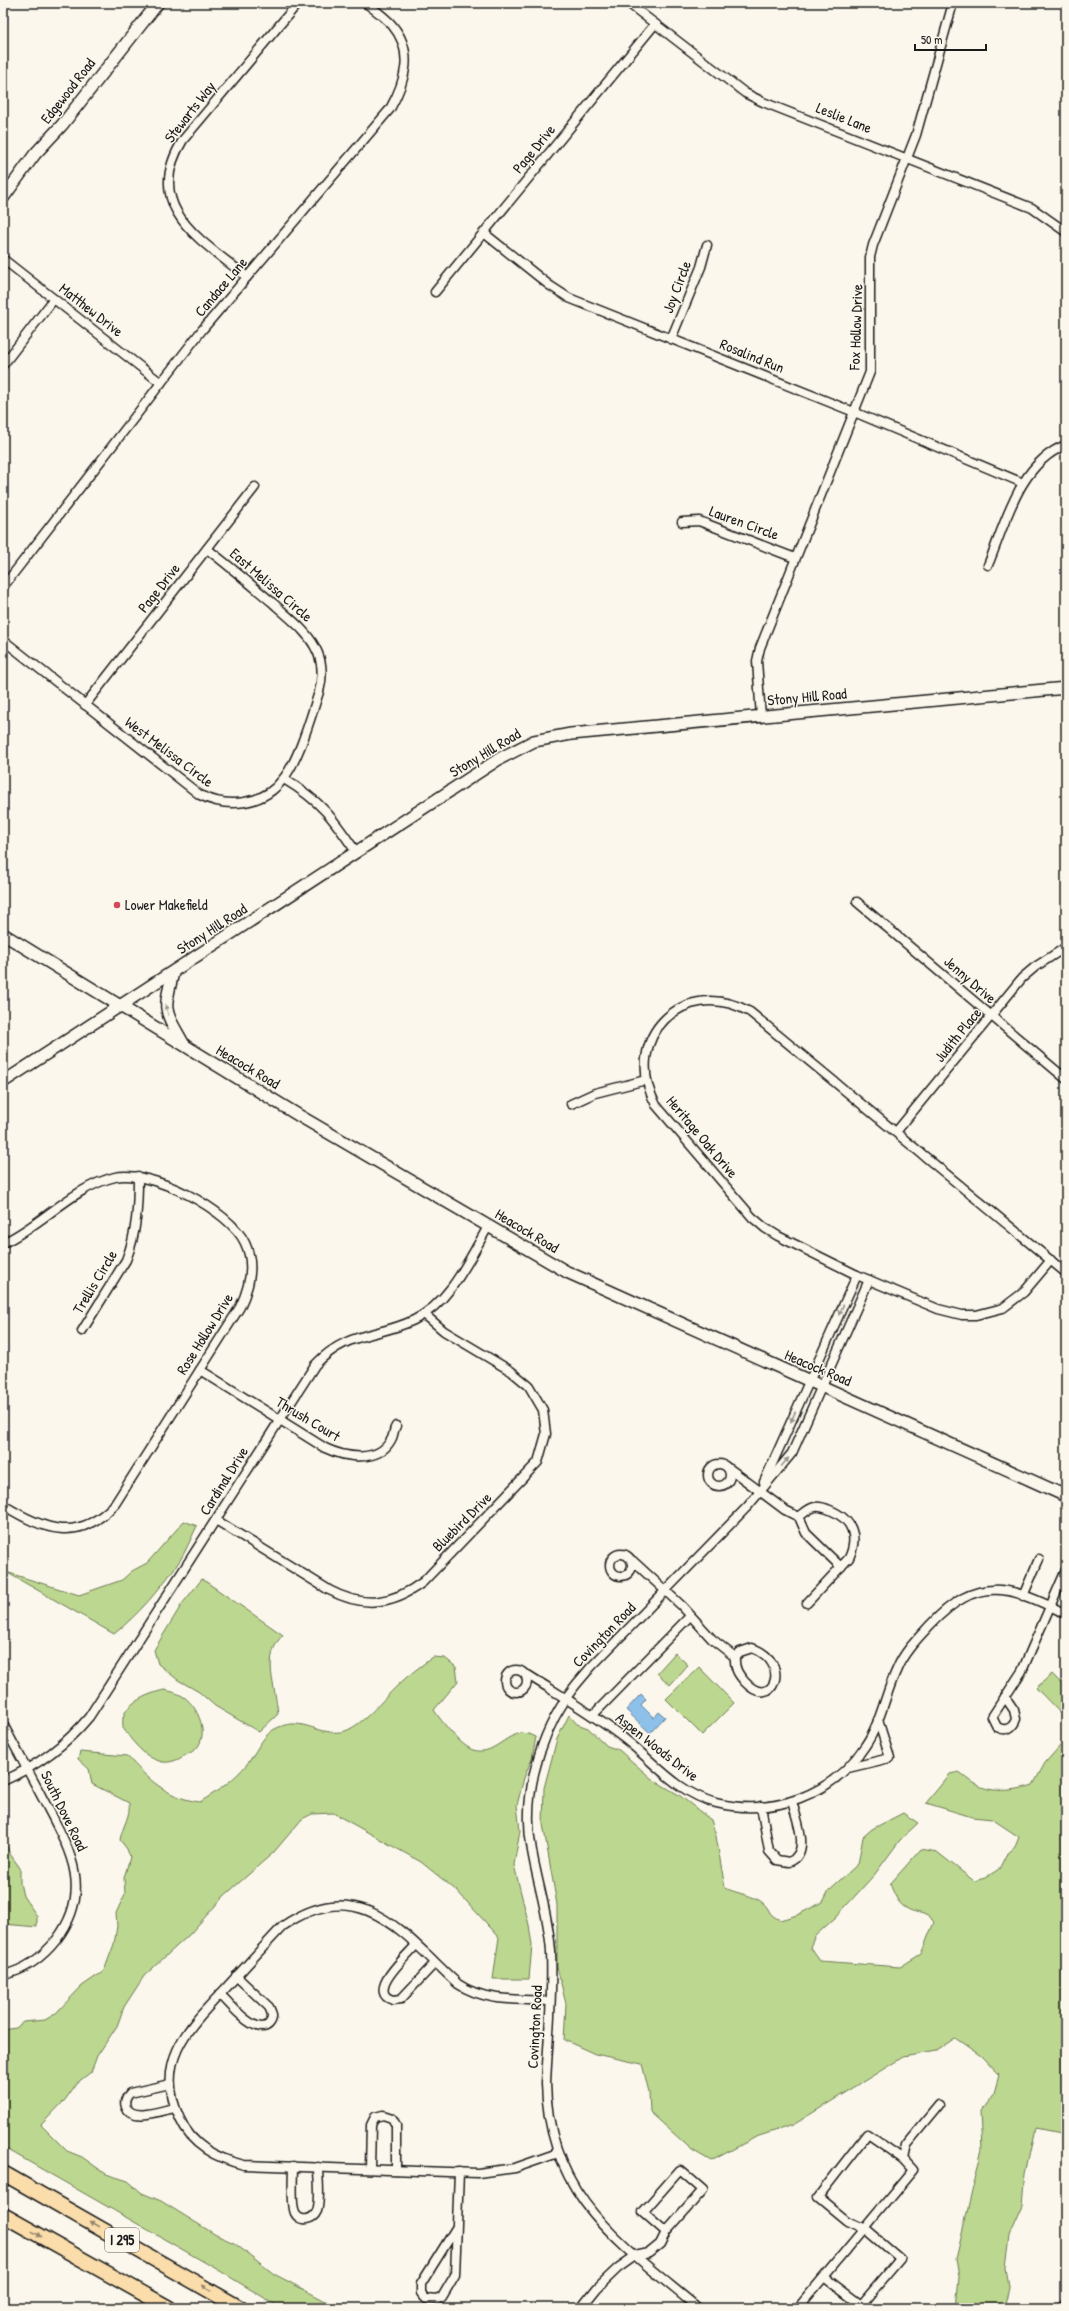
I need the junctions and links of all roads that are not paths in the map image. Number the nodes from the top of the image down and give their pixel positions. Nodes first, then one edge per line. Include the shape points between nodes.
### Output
1 (158, 3) edge
2 (298, 3) edge
3 (366, 3) edge
4 (628, 3) edge
5 (953, 3) edge
6 (655, 24) junction
7 (907, 159) junction
8 (3, 198) edge
9 (1066, 232) edge
10 (484, 233) junction
11 (707, 245) dead end
12 (3, 259) edge
13 (247, 277) junction
14 (435, 292) dead end
15 (54, 299) junction
16 (671, 339) junction
17 (3, 365) edge
18 (161, 383) junction
19 (854, 412) junction
20 (1066, 444) edge
21 (1023, 483) junction
22 (255, 487) dead end
23 (682, 522) dead end
24 (207, 549) junction
25 (795, 558) junction
26 (988, 565) dead end
27 (3, 587) edge
28 (3, 640) edge
29 (1066, 688) edge
30 (85, 705) junction
31 (761, 717) junction
32 (284, 779) junction
33 (356, 852) junction
34 (857, 902) dead end
35 (3, 934) edge
36 (1066, 947) edge
37 (173, 973) junction
38 (123, 1006) junction
39 (990, 1016) junction
40 (183, 1044) junction
41 (1066, 1079) edge
42 (646, 1080) junction
43 (3, 1082) edge
44 (571, 1104) dead end
45 (896, 1132) junction
46 (138, 1176) junction
47 (489, 1225) junction
48 (3, 1243) edge
49 (1051, 1260) junction
50 (1066, 1273) edge
51 (857, 1275) junction
52 (869, 1280) junction
53 (424, 1314) junction
54 (82, 1331) dead end
55 (200, 1370) junction
56 (808, 1381) junction
57 (823, 1385) junction
58 (281, 1420) junction
59 (396, 1426) dead end
60 (730, 1469) dead end
61 (760, 1492) junction
62 (1066, 1496) edge
63 (3, 1506) edge
64 (799, 1517) junction
65 (216, 1520) junction
66 (1039, 1559) dead end
67 (633, 1560) dead end
68 (841, 1567) junction
69 (1066, 1570) edge
70 (664, 1592) junction
71 (1023, 1596) junction
72 (807, 1603) dead end
73 (1051, 1607) junction
74 (1066, 1614) edge
75 (690, 1616) junction
76 (735, 1657) junction
77 (528, 1675) dead end
78 (1005, 1697) dead end
79 (566, 1698) junction
80 (592, 1714) junction
81 (878, 1720) junction
82 (3, 1724) edge
83 (848, 1768) junction
84 (27, 1769) junction
85 (3, 1781) edge
86 (792, 1801) junction
87 (761, 1806) junction
88 (416, 1945) junction
89 (435, 1963) junction
90 (3, 1975) edge
91 (236, 1976) junction
92 (220, 1994) junction
93 (549, 2001) junction
94 (170, 2084) junction
95 (939, 2105) dead end
96 (174, 2108) junction
97 (558, 2153) junction
98 (902, 2159) junction
99 (293, 2166) junction
100 (318, 2167) junction
101 (370, 2169) junction
102 (396, 2170) junction
103 (459, 2172) junction
104 (3, 2173) edge
105 (3, 2215) edge
106 (456, 2228) junction
107 (865, 2229) junction
108 (666, 2232) junction
109 (635, 2256) junction
110 (824, 2277) junction
111 (1066, 2304) edge
112 (169, 2308) edge
113 (240, 2308) edge
114 (581, 2308) edge
115 (698, 2308) edge
116 (798, 2308) edge
117 (1065, 2308) edge

1 - 8 street, Edgewood Road via 67,120 35,154
2 - 13 street, Stewarts Way via 184,140 176,153 169,176 171,199 182,222
3 - 13 street, Candace Lane via 393,26 407,52 402,88 390,109
4 - 6 street, Leslie Lane
5 - 7 street, Fox Hollow Drive
6 - 7 street, Leslie Lane via 745,93
6 - 10 street, Page Drive
7 - 9 street, Leslie Lane via 1032,208
7 - 19 street, Fox Hollow Drive via 870,257 870,372
10 - 14 street, Page Drive
10 - 16 street, Rosalind Run via 569,298
11 - 16 street, Joy Circle
12 - 15 street, Matthew Drive
13 - 18 street, Candace Lane
15 - 17 street
15 - 18 street, Matthew Drive
16 - 19 street, Rosalind Run
18 - 27 street, Candace Lane
19 - 21 street, Rosalind Run
19 - 25 street, Fox Hollow Drive
20 - 21 street via 1043,457
21 - 26 street
22 - 24 street, Page Drive
23 - 25 street, Lauren Circle via 700,521
24 - 30 street, Page Drive
24 - 32 street, East Melissa Circle via 299,626 310,638 319,658 322,679 320,692
25 - 31 street, Fox Hollow Drive via 760,648 758,661
28 - 30 street, West Melissa Circle
29 - 31 street, Stony Hill Road
30 - 32 street, West Melissa Circle via 190,788 210,800 245,803 269,792
31 - 33 street, Stony Hill Road via 571,734 534,741 499,759
32 - 33 street via 325,809
33 - 37 street, Stony Hill Road
34 - 39 street, Jenny Drive
35 - 38 street, Heacock Road
36 - 39 street, Judith Place via 1022,978
37 - 38 street, Stony Hill Road
40 -> 37 street via 166,1012 165,1003
38 - 40 street, Heacock Road
38 - 43 street, Stony Hill Road
39 - 41 street, Jenny Drive
39 - 45 street, Judith Place
40 - 47 street, Heacock Road via 298,1115
42 - 44 street via 595,1093
42 - 45 street, Heritage Oak Drive via 644,1068 648,1046 668,1016 697,1002 731,1003 750,1012
42 - 51 street, Heritage Oak Drive via 653,1099 669,1122 752,1217 778,1236
45 - 49 street, Heritage Oak Drive
46 - 48 street, Rose Hollow Drive via 117,1177 91,1186
46 - 54 street, Trellis Circle via 138,1201 131,1249
46 - 55 street, Rose Hollow Drive via 168,1185 222,1217 240,1234 249,1253 251,1272 245,1298
47 - 53 street, Cardinal Drive via 444,1296
47 - 56 street, Heacock Road via 592,1284 704,1332
49 - 50 street, Heritage Oak Drive
49 - 52 street, Heritage Oak Drive via 1013,1302 992,1312 976,1315 938,1310
51 - 52 street, Heritage Oak Drive
51 -> 56 street, Covington Road
52 - 57 street, Covington Road
53 - 58 street, Cardinal Drive via 397,1327 349,1340 323,1357 304,1380
53 - 65 street, Bluebird Drive via 444,1331 525,1382 538,1398 543,1410 546,1434 538,1462 423,1582 409,1593 386,1601 372,1602 348,1598 329,1590
55 - 58 street, Thrush Court
55 - 63 street, Rose Hollow Drive via 115,1504 102,1517 77,1528 51,1529
56 - 57 street, Heacock Road
56 -> 61 street, Covington Road
61 -> 57 street, Covington Road via 792,1453
57 - 62 street, Heacock Road
58 - 59 street, Thrush Court via 325,1448 352,1456 366,1456 384,1447 392,1439
58 - 65 street, Cardinal Drive
60 - 61 street
61 - 64 street
61 - 70 street, Covington Road
64 - 68 street via 806,1533
64 - 68 street via 814,1507 823,1507 849,1522 853,1550
65 - 84 street, Cardinal Drive via 90,1717 65,1743
66 - 71 street
67 - 70 street
68 - 72 street
69 - 73 street
70 - 75 street
70 - 79 street, Covington Road via 591,1667
71 - 73 street, Aspen Woods Drive
71 - 81 street, Aspen Woods Drive via 986,1589 971,1593 951,1604 913,1643 904,1656
73 - 74 street, Aspen Woods Drive
73 - 78 street via 1022,1671
75 - 76 street via 716,1643
75 - 80 street
76 - 76 street via 748,1649 760,1652 777,1671 773,1686 763,1691 750,1688 736,1670
77 - 79 street
79 - 80 street, Aspen Woods Drive
79 - 93 street, Covington Road via 540,1751 530,1807 532,1851 548,1923 551,1953
80 - 87 street, Aspen Woods Drive via 687,1791 716,1802
81 - 83 street, Aspen Woods Drive via 866,1746
81 - 83 street, Aspen Woods Drive via 890,1758
82 - 84 street, South Dove Road
83 - 86 street, Aspen Woods Drive via 824,1786
84 - 85 street, Cardinal Drive
84 - 90 street, South Dove Road via 69,1849 75,1872 76,1892 69,1919 49,1950 33,1963
86 - 87 street, Aspen Woods Drive
86 - 87 street via 802,1846 799,1855 789,1862 777,1860 769,1851
88 - 89 street
88 - 89 street via 384,1982 383,1991 386,1997 393,2000 401,1998
88 - 91 street via 391,1922 366,1910 346,1906 323,1907 298,1916 283,1926
89 - 93 street via 458,1984 479,1995
91 - 92 street
91 - 92 street via 269,2007 272,2019 268,2025 255,2026
92 - 94 street via 180,2042 171,2071
93 - 97 street, Covington Road via 546,2104
94 - 96 street
94 - 96 street via 130,2093 126,2106 129,2112 138,2115
95 - 98 street via 906,2145
96 - 99 street via 192,2137 216,2156 244,2165
97 - 103 street via 497,2172
97 - 109 street, Covington Road via 590,2212
98 - 107 street via 913,2170
98 - 107 street via 866,2134 818,2197 847,2221
99 - 100 street
99 - 100 street via 294,2212 299,2218 307,2219 316,2214 318,2209
100 - 101 street
101 - 102 street
101 - 102 street via 371,2125 375,2117 383,2114 392,2118 396,2125
102 - 103 street
103 - 106 street
113 -> 104 highway, I 295
105 -> 112 highway, I 295
106 - 106 street via 421,2284 421,2293 426,2299 437,2300 442,2296 455,2275
107 - 110 street
107 - 110 street via 900,2259 860,2305
108 - 108 street via 703,2190 680,2170 643,2212
108 - 109 street via 660,2244 649,2254
109 - 114 street via 597,2288
109 - 115 street, Covington Road
110 - 116 street
111 - 117 street

